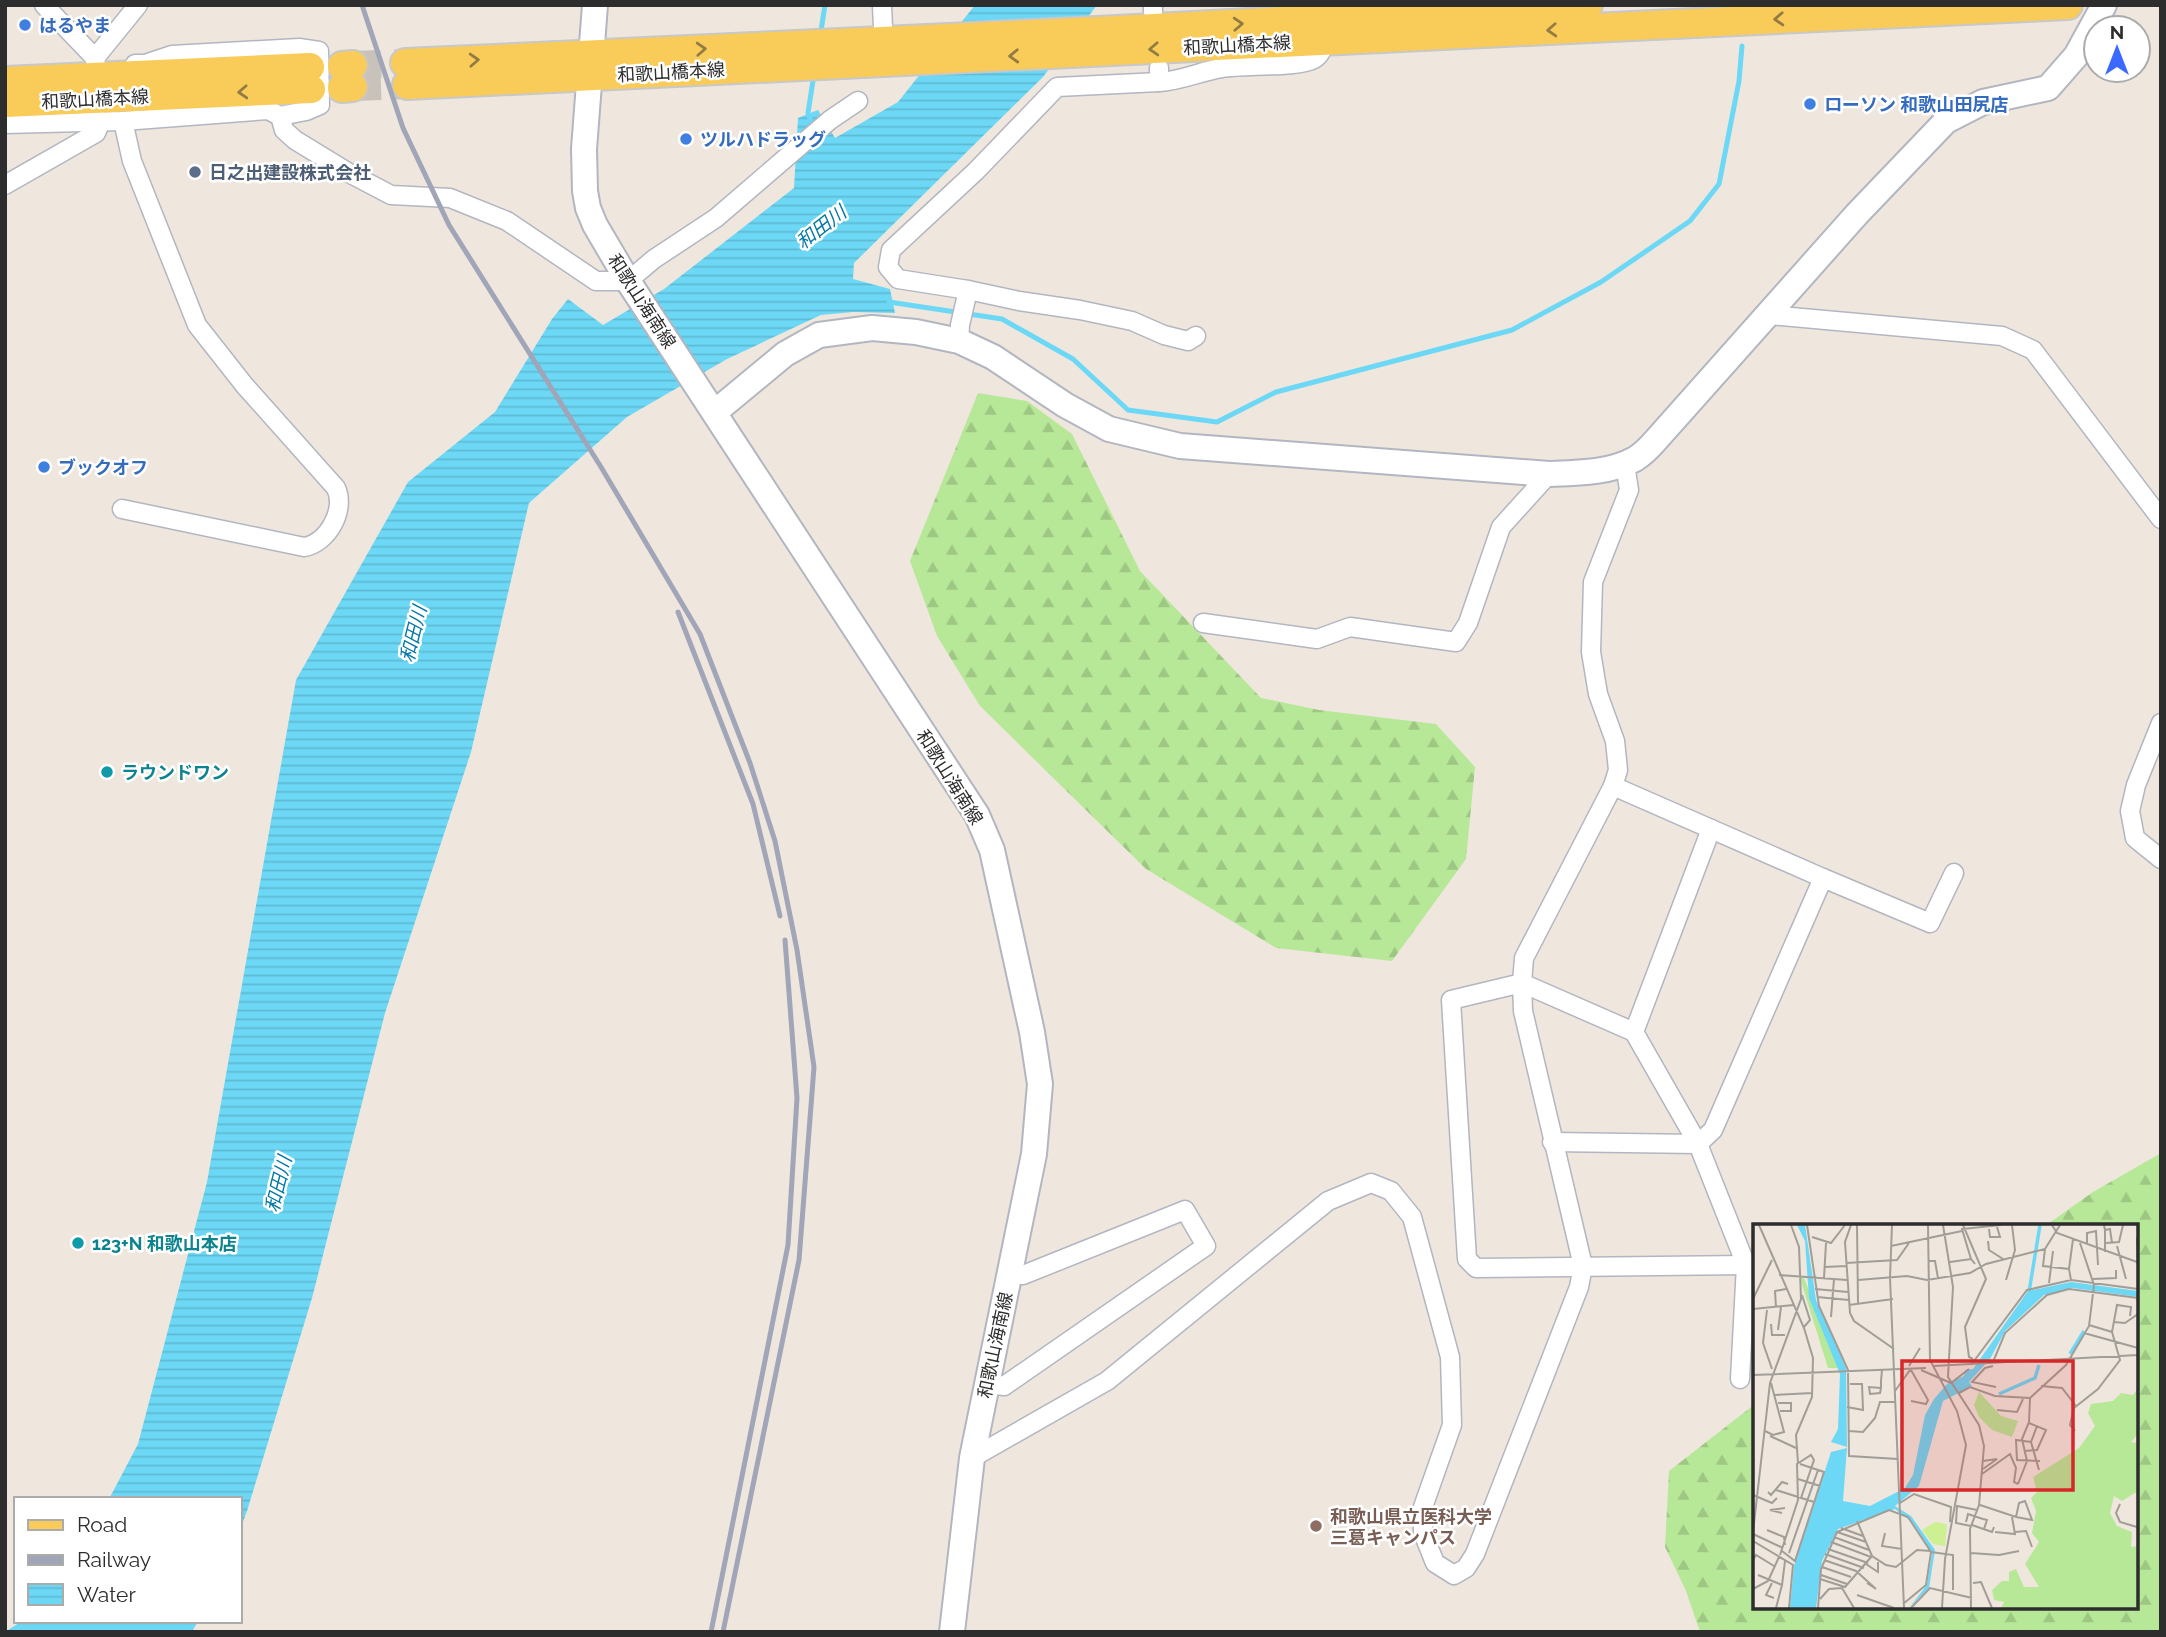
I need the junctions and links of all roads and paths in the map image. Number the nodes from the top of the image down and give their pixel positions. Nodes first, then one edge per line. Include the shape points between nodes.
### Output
1 (44, 5) edge
2 (138, 5) edge
3 (596, 5) edge
4 (882, 5) edge
5 (1588, 5) edge
6 (2068, 5) edge
7 (2104, 5) edge
8 (1321, 22) edge
9 (1089, 42) junction
10 (886, 54) junction
11 (96, 62) junction
12 (591, 65) junction
13 (5, 69) edge
14 (406, 74) tunnel mouth
15 (5, 81) edge
16 (858, 101) dead end
17 (5, 103) edge
18 (279, 116) junction
19 (101, 121) junction
20 (123, 121) junction
21 (5, 124) edge
22 (5, 186) edge
23 (631, 286) junction
24 (966, 296) junction
25 (1769, 315) junction
26 (959, 333) junction
27 (1196, 336) dead end
28 (715, 412) junction
29 (1625, 464) junction
30 (1549, 474) junction
31 (122, 509) dead end
32 (2161, 519) edge
33 (1203, 623) dead end
34 (2161, 723) edge
35 (1613, 786) junction
36 (1711, 829) junction
37 (2161, 859) edge
38 (1954, 873) dead end
39 (1823, 878) junction
40 (1522, 983) junction
41 (1634, 1032) junction
42 (1552, 1142) junction
43 (1698, 1144) junction
44 (1746, 1265) junction
45 (1583, 1266) junction
46 (1010, 1273) junction
47 (1741, 1379) dead end
48 (988, 1384) junction
49 (972, 1458) junction
50 (952, 1632) edge

1 - 11 street
2 - 11 street
3 - 12 main road, 和歌山海南線
4 - 10 street
5 - 8 main road, 和歌山橋本線
6 -> 8 main road, 和歌山橋本線
7 - 25 main road via 2076,56 2048,88 1983,102 1946,121
8 - 9 main road, 和歌山橋本線
8 - 24 street via 1322,49 1315,59 1301,63 1223,68 1175,81 1159,75 1056,87 976,171 891,250 888,267 898,279
9 -> 10 main road, 和歌山橋本線
9 - 10 main road, 和歌山橋本線 via 912,39
10 - 12 main road, 和歌山橋本線
11 - 13 street
11 - 18 street via 145,64 172,55 299,48 319,51 320,105
12 - 14 main road, 和歌山橋本線
12 - 23 main road, 和歌山海南線 via 584,149 588,208
15 -> 17 main road, 和歌山橋本線 via 310,78
16 - 23 street via 716,218 654,259
18 - 20 street via 268,110
18 - 23 street via 284,130 295,140 391,195 450,198 507,221 596,281
19 - 20 street
19 - 21 street
19 - 22 street via 96,133
20 - 31 street via 132,161 197,325 336,488 340,500 324,537 304,547
23 - 28 main road, 和歌山海南線
24 - 26 street
24 - 27 street via 1080,310 1132,321 1188,341
25 - 29 main road via 1656,440
25 - 32 street via 2002,335 2033,350
26 - 28 main road via 872,328 819,335 785,354
26 - 30 main road via 1065,405 1109,429 1180,446
28 - 46 main road, 和歌山海南線 via 977,815 992,850 1040,1084 1034,1154
29 - 30 main road
29 - 35 street via 1629,490 1593,582 1591,653 1598,694 1615,741 1618,770
30 - 33 street via 1501,527 1468,623 1456,642 1350,626 1317,639
34 - 37 street via 2130,811 2135,838
35 - 36 street
35 - 40 street via 1524,958
36 - 39 street
36 - 41 street
38 - 39 street via 1930,923
39 - 43 street via 1713,1129
40 - 41 street
40 - 42 street via 1523,1011
40 - 45 street via 1451,1000 1466,1258 1476,1268
41 - 43 street
42 - 43 street
42 - 45 street
43 - 44 street
44 - 45 street
44 - 47 street
45 - 49 street via 1579,1287 1475,1554 1454,1576 1435,1563 1423,1533 1423,1507 1452,1425 1450,1357 1412,1217 1391,1191 1371,1183 1328,1201 1107,1381
46 - 48 main road, 和歌山海南線
46 - 48 street via 1023,1275 1185,1210 1206,1246 1004,1386
48 - 49 main road, 和歌山海南線
49 - 50 main road, 和歌山海南線

